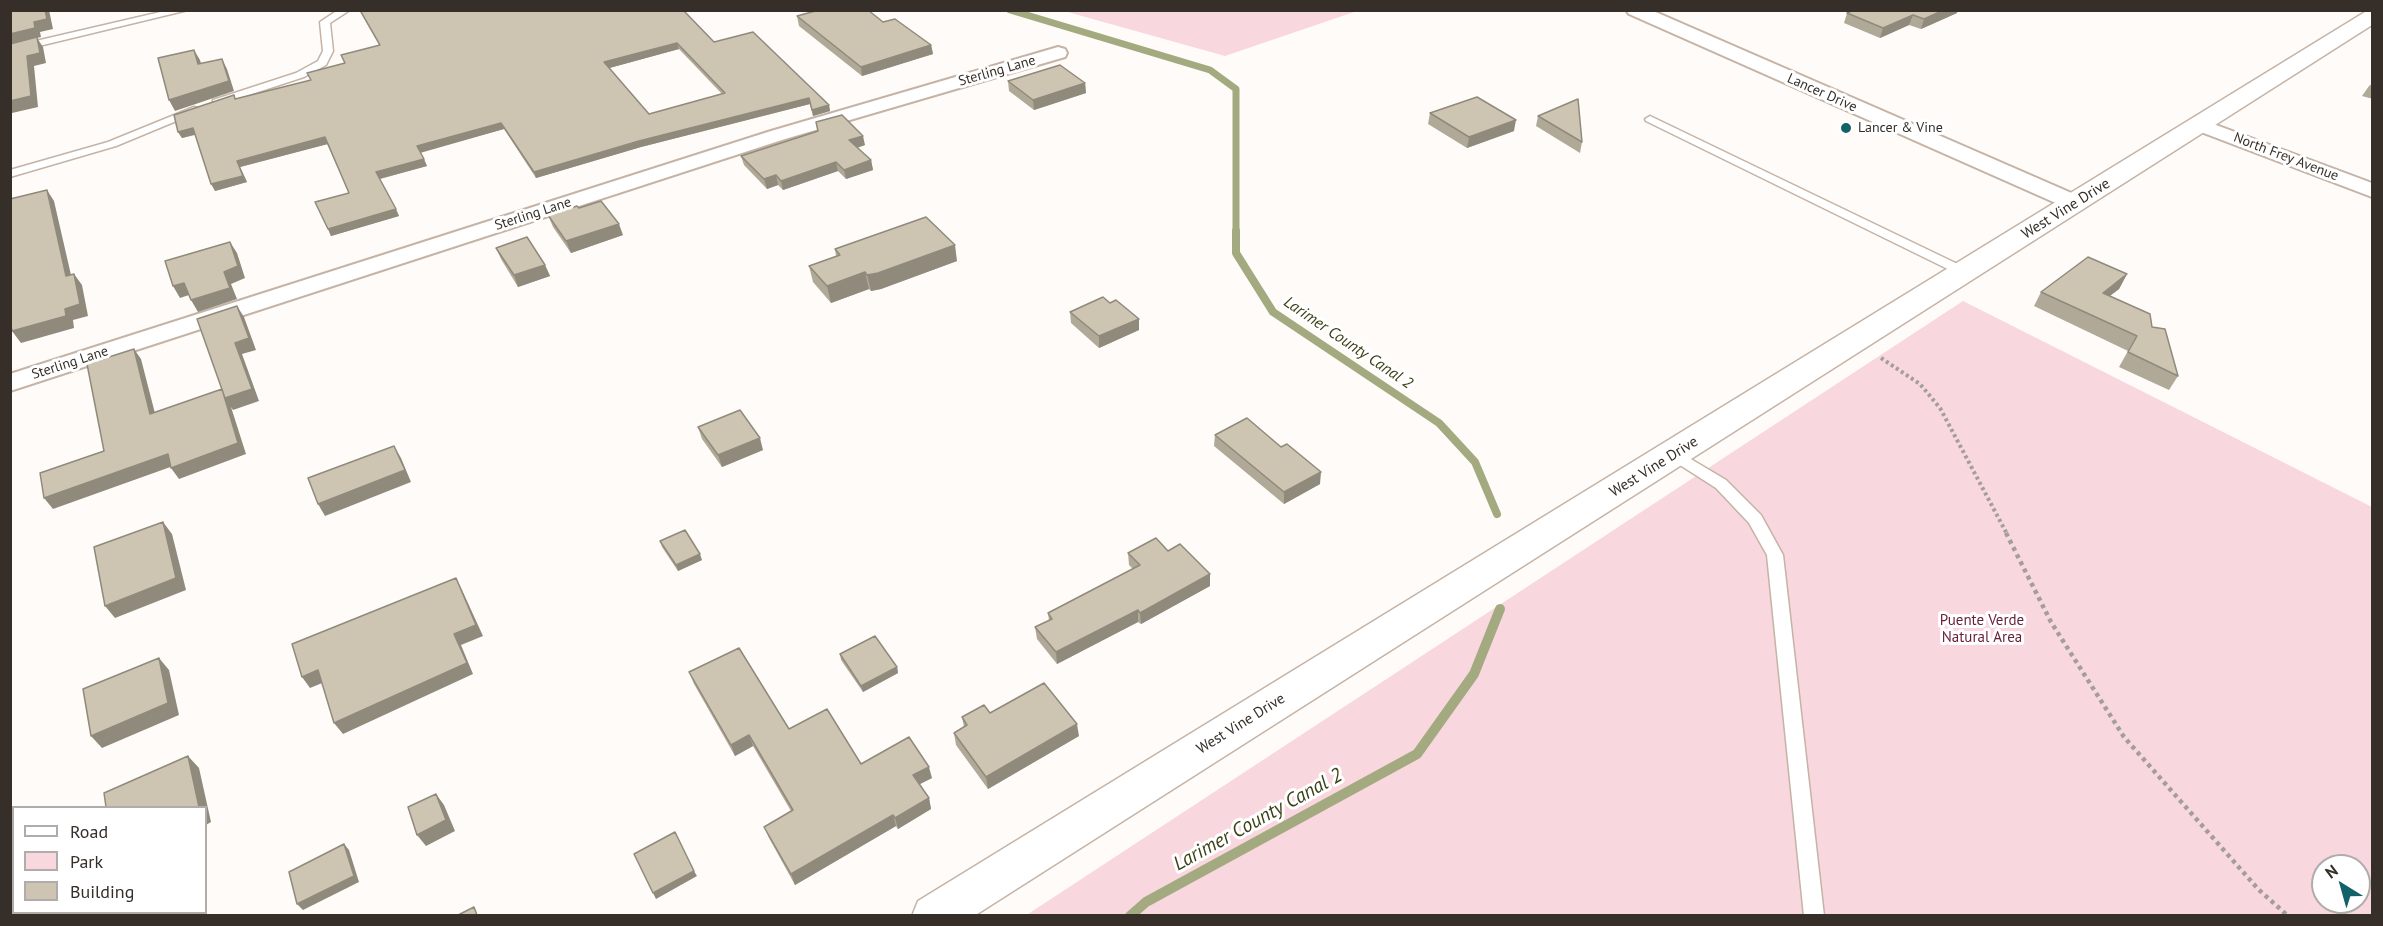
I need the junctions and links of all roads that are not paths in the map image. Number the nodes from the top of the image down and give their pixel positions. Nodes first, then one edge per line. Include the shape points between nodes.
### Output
1 (184, 10) edge
2 (346, 10) edge
3 (1635, 10) edge
4 (2369, 23) edge
5 (10, 50) edge
6 (1058, 53) dead end
7 (1650, 119) dead end
8 (2200, 125) junction
9 (10, 174) edge
10 (2373, 190) edge
11 (2075, 203) junction
12 (1966, 273) junction
13 (10, 383) edge
14 (1674, 454) junction
15 (934, 915) edge
16 (1814, 915) edge

1 - 5 lane
2 - 9 lane via 325,22 328,51 322,63 300,75 173,117 112,144
3 - 11 street, Lancer Drive
4 - 8 street, West Vine Drive
6 - 13 street, Sterling Lane via 778,135
7 - 12 lane
8 - 10 street, North Frey Avenue
8 - 11 street, West Vine Drive
11 - 12 street, West Vine Drive
12 - 14 street, West Vine Drive
14 - 15 street, West Vine Drive
14 - 16 lane via 1720,484 1755,519 1775,555

